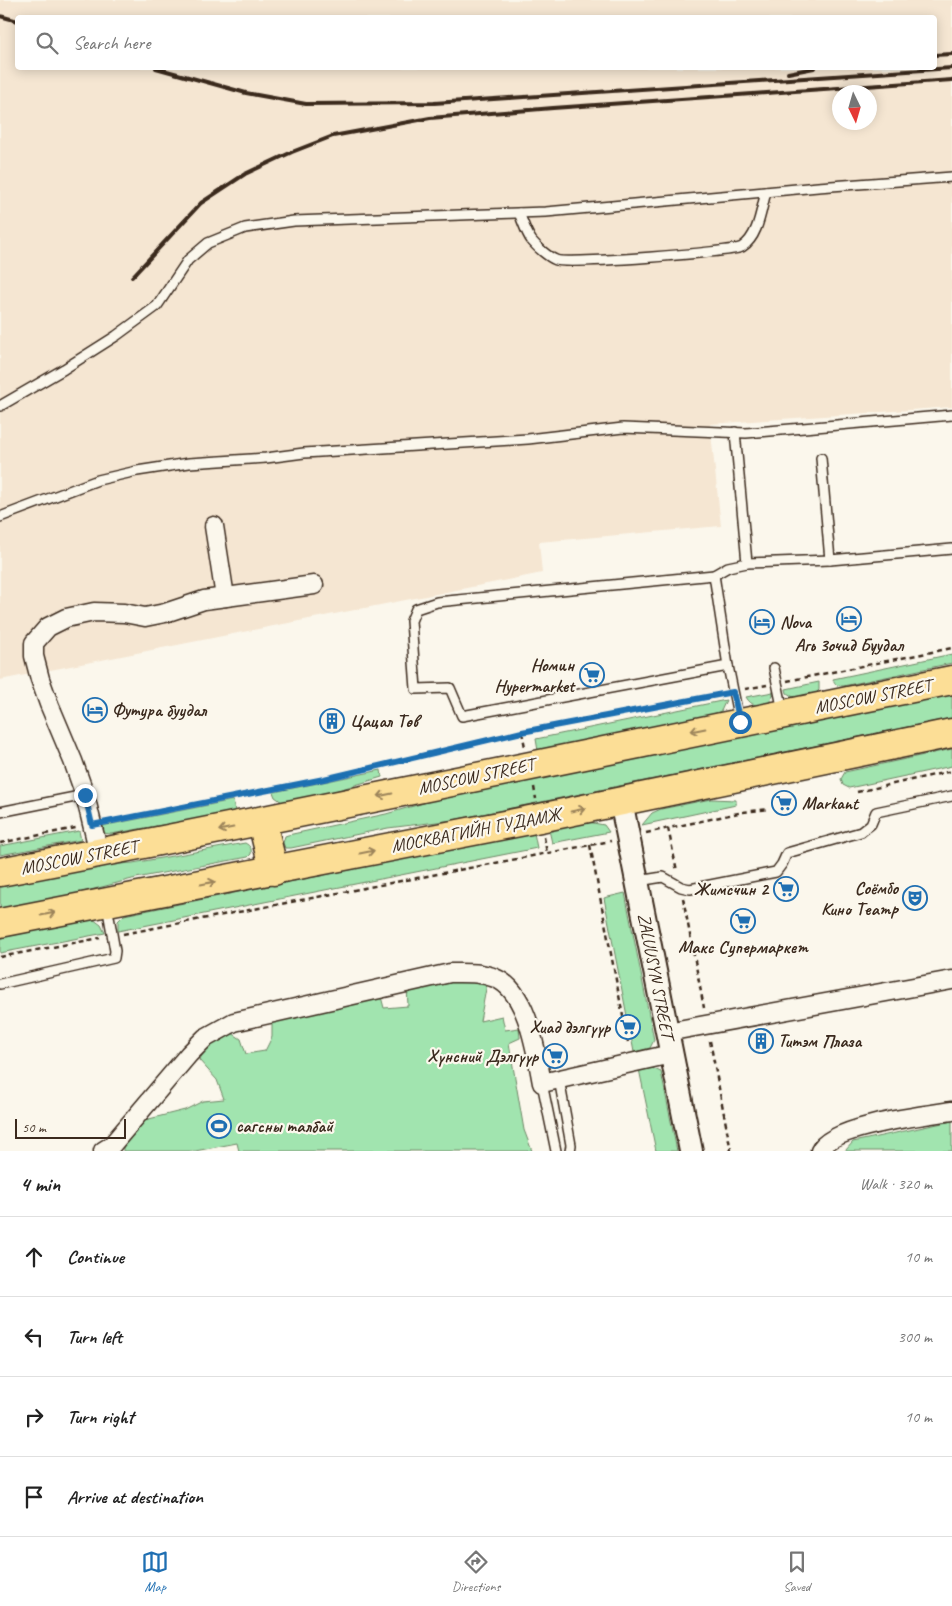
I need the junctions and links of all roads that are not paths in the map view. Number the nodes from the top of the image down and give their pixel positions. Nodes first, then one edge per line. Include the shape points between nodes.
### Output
1 (952, 177) edge
2 (766, 192) junction
3 (519, 213) junction
4 (0, 406) edge
5 (952, 415) edge
6 (735, 432) junction
7 (821, 458) dead end
8 (0, 517) edge
9 (214, 526) dead end
10 (952, 548) edge
11 (830, 560) junction
12 (747, 563) junction
13 (714, 576) junction
14 (314, 585) dead end
15 (225, 597) junction
16 (728, 666) junction
17 (774, 668) dead end
18 (952, 680) edge
19 (783, 714) junction
20 (740, 722) junction
21 (952, 733) edge
22 (85, 795) junction
23 (952, 796) edge
24 (621, 801) junction
25 (0, 812) edge
26 (262, 822) junction
27 (99, 853) junction
28 (274, 871) junction
29 (0, 872) edge
30 (638, 881) junction
31 (106, 903) junction
32 (0, 923) edge
33 (952, 980) edge
34 (0, 984) edge
35 (667, 1032) junction
36 (671, 1054) junction
37 (551, 1081) junction
38 (952, 1111) edge
39 (103, 1151) edge
40 (556, 1151) edge
41 (570, 1151) edge
42 (691, 1151) edge
43 (820, 1151) edge

1 - 2 lane
2 - 3 lane
2 - 3 lane via 750,240 741,248 717,252 584,262 557,261 532,241
3 - 4 lane via 294,221 245,228 208,243 188,260 157,306 123,331
5 - 6 lane
6 - 8 lane via 623,428 528,439 165,465 98,480
6 - 12 lane
7 - 11 lane
9 - 15 street
10 - 11 lane
11 - 12 lane
12 - 13 lane via 728,566
13 - 16 lane
13 - 16 lane via 437,602 418,607 411,621 416,689 450,688 462,716
14 - 15 street
15 - 22 street via 145,617 94,612 66,618 48,626 34,643 40,678
16 - 20 lane
17 - 19 lane
18 - 19 highway, MOSCOW STREET
19 - 20 highway, MOSCOW STREET
20 -> 26 highway, MOSCOW STREET
21 - 24 highway, МОСКВАГИЙН ГУДАМЖ
22 - 25 lane
22 - 27 street
23 - 30 lane via 876,812 871,824 861,832 787,853 776,872 690,889 663,878
28 -> 24 highway, МОСКВАГИЙН ГУДАМЖ
24 - 30 street, ZALUUSYN STREET
26 -> 27 highway, MOSCOW STREET
26 - 28 highway
27 - 29 highway, MOSCOW STREET
31 -> 28 highway, МОСКВАГИЙН ГУДАМЖ
30 - 35 street, ZALUUSYN STREET
32 -> 31 highway, МОСКВАГИЙН ГУДАМЖ
31 - 34 lane via 114,958
33 - 35 street
35 - 36 street, ZALUUSYN STREET
36 - 37 street
36 - 42 street, ZALUUSYN STREET
37 - 39 street via 515,993 497,978 474,972 450,973 234,1022 205,1038 111,1146
37 - 40 lane
37 - 41 lane via 571,1145
38 - 43 street via 861,1126 838,1136

